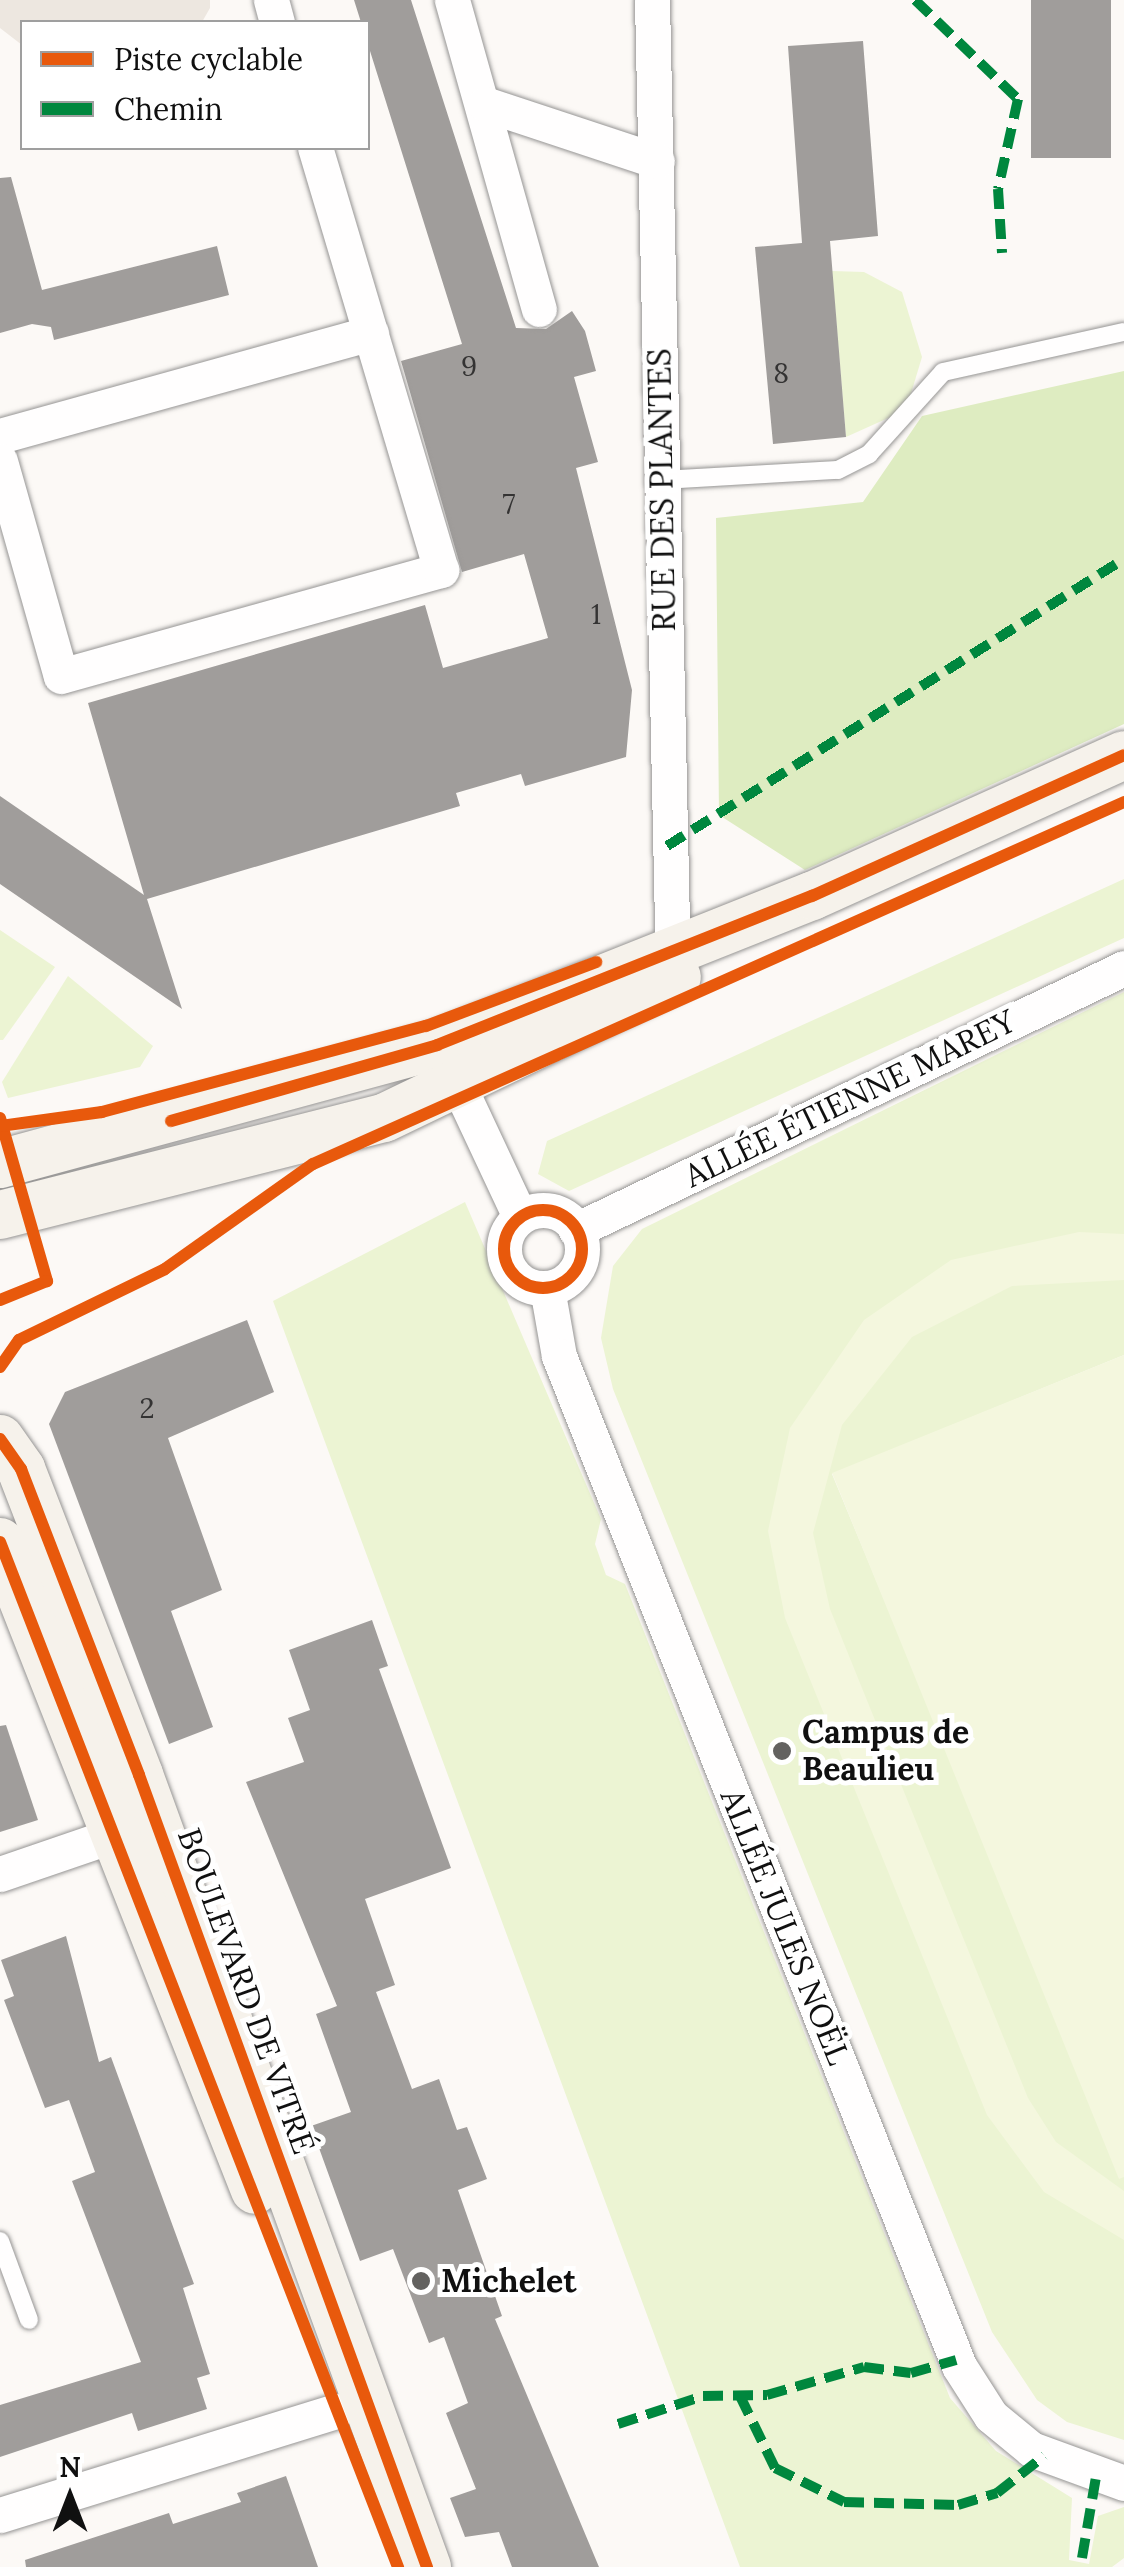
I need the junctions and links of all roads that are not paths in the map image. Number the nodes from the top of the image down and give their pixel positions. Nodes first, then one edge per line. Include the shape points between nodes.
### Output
1 (452, 0) edge
2 (652, 0) edge
3 (485, 104) junction
4 (316, 150) edge
5 (657, 161) junction
6 (538, 309) dead end
7 (1124, 332) edge
8 (371, 333) junction
9 (0, 436) edge
10 (0, 460) edge
11 (662, 480) junction
12 (1124, 754) edge
13 (673, 963) junction
14 (1124, 968) edge
15 (449, 1064) junction
16 (0, 1164) edge
17 (0, 1215) edge
18 (520, 1218) junction
19 (576, 1230) junction
20 (547, 1288) junction
21 (0, 1439) edge
22 (0, 1542) edge
23 (117, 1834) junction
24 (0, 1874) edge
25 (0, 2241) edge
26 (29, 2320) dead end
27 (336, 2411) junction
28 (1124, 2483) edge
29 (0, 2514) edge
30 (398, 2567) edge
31 (426, 2567) edge

1 - 3 street
2 - 5 street, RUE DES PLANTES
3 - 5 street
3 - 6 street
4 - 8 street
5 - 11 street, RUE DES PLANTES
7 - 11 lane via 943,372 869,454 838,470
8 - 9 street
8 - 10 street via 440,570 61,676
11 - 13 street, RUE DES PLANTES
12 - 13 main road via 812,896 761,936
13 - 15 main road
14 - 19 street, ALLÉE ÉTIENNE MAREY
15 - 16 main road
15 - 17 main road via 384,1118
15 - 18 street
18 - 19 street via 557,1212
18 - 20 street via 505,1238 506,1262 522,1283
19 - 20 street via 578,1267
20 - 28 street, ALLÉE JULES NOËL via 559,1356 959,2366 1020,2441 1063,2466
21 - 31 main road, BOULEVARD DE VITRÉ via 21,1469 139,1774
22 - 23 main road, BOULEVARD DE VITRÉ
23 - 24 street
23 - 27 main road, BOULEVARD DE VITRÉ
25 - 26 lane
27 - 29 street
27 - 30 main road, BOULEVARD DE VITRÉ

